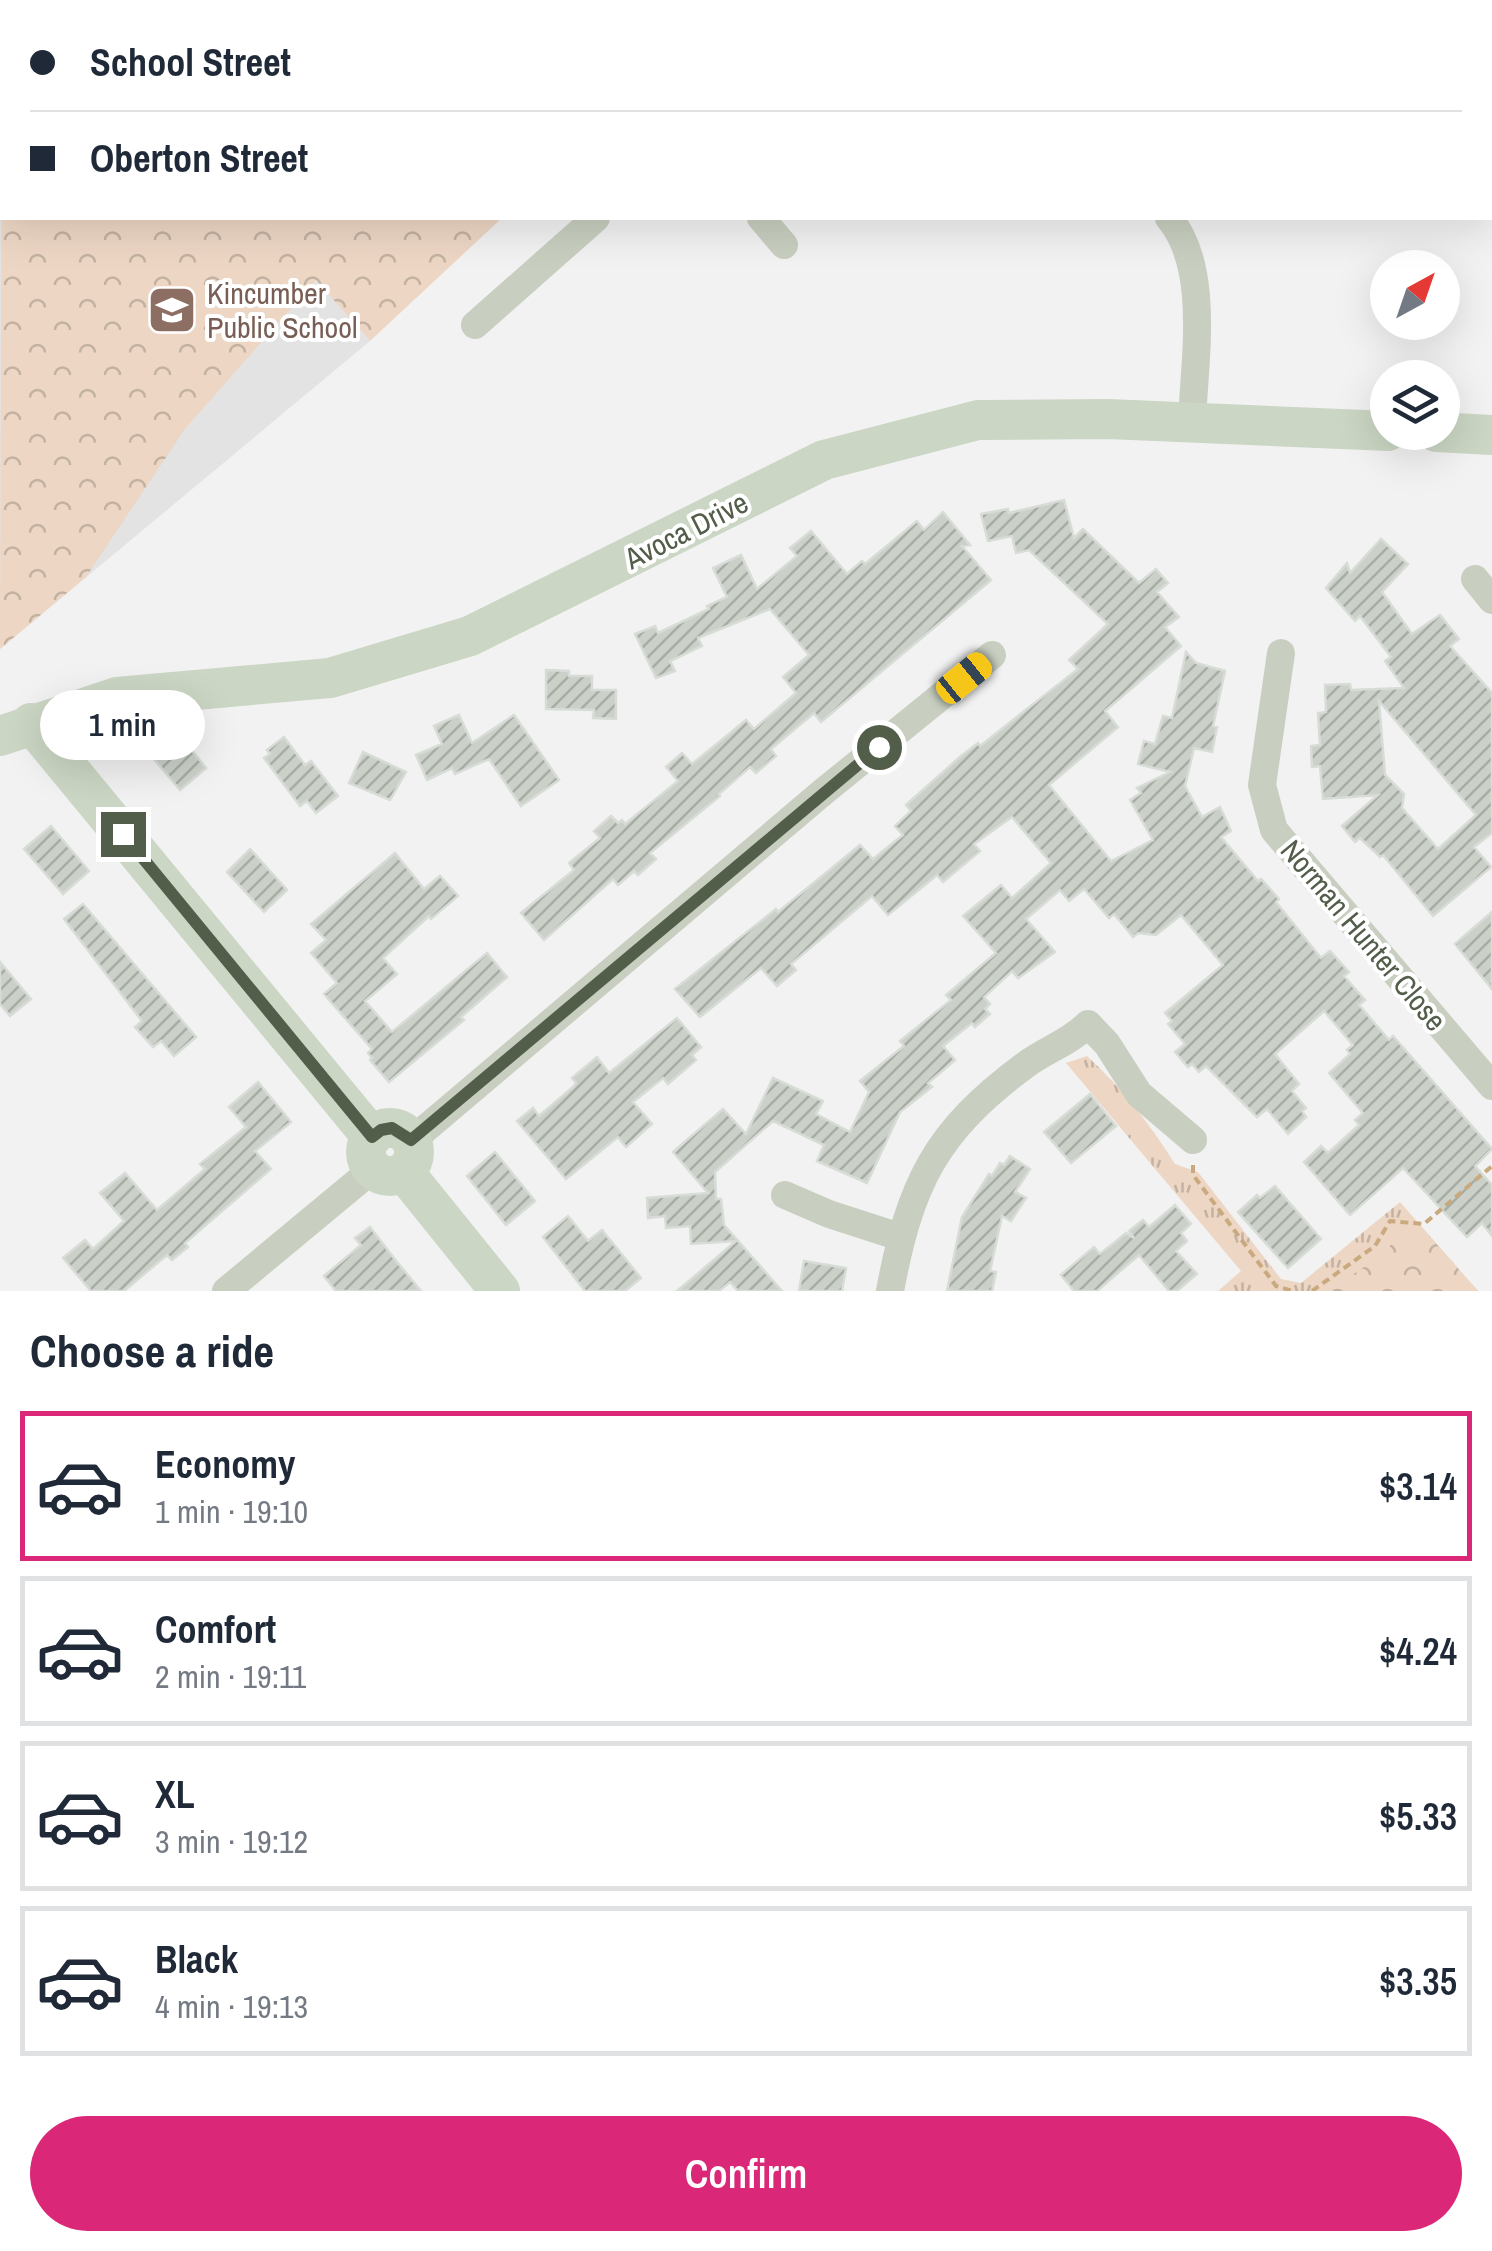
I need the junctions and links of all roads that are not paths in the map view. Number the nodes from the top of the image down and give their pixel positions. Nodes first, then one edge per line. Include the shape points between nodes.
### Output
1 (594, 220) edge
2 (763, 220) edge
3 (1171, 220) edge
4 (784, 245) dead end
5 (475, 324) dead end
6 (1192, 423) junction
7 (1370, 429) edge
8 (1460, 433) edge
9 (1492, 435) edge
10 (1281, 653) dead end
11 (992, 655) dead end
12 (16, 730) edge
13 (1492, 1086) edge
14 (1193, 1140) road end
15 (390, 1155) junction
16 (785, 1195) dead end
17 (900, 1237) junction
18 (226, 1291) edge
19 (500, 1291) edge
20 (890, 1291) edge

1 - 5 street
2 - 4 street
3 - 6 street via 1182,233 1197,297
6 - 7 main road, Avoca Drive
6 - 12 main road, Avoca Drive via 978,420 824,460 470,636 330,678 117,697
8 - 9 main road
10 - 13 street, Norman Hunter Close via 1262,785 1274,830
11 - 15 street
12 - 15 main road
14 - 17 street via 1138,1094 1088,1024 1028,1062 965,1116 920,1179
15 - 18 street
15 - 19 main road
16 - 17 street
17 - 20 street

